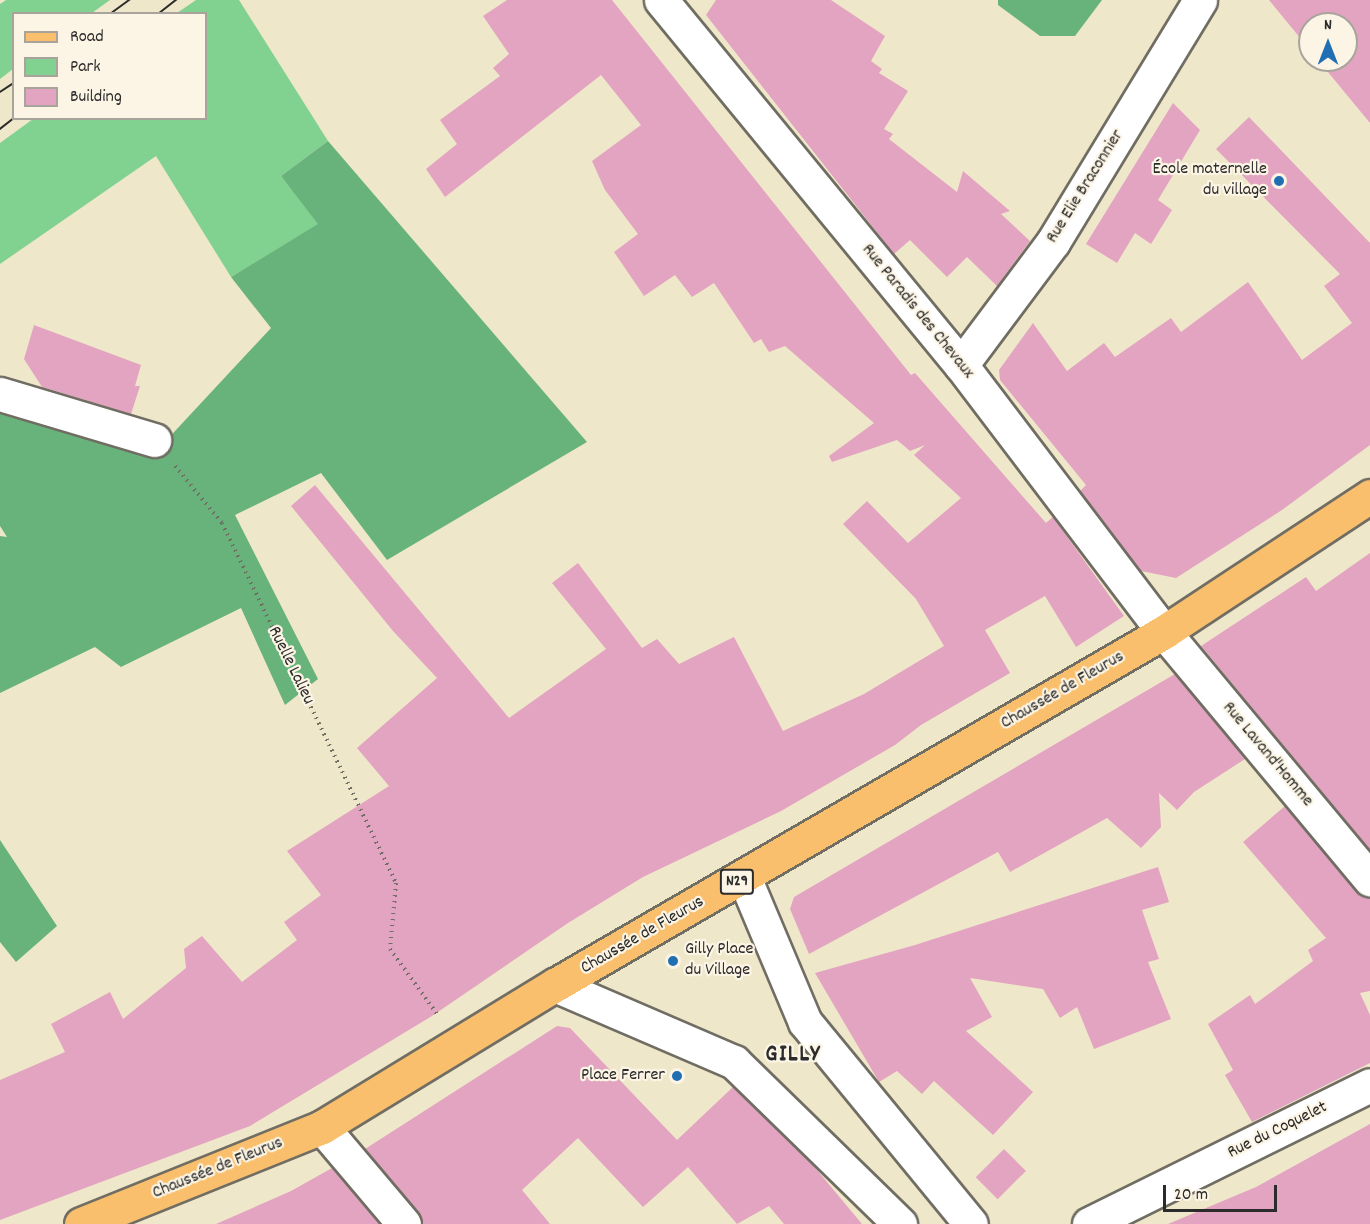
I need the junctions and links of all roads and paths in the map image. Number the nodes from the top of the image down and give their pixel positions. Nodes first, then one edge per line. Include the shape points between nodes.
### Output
1 (660, 0) edge
2 (1200, 0) edge
3 (961, 365) junction
4 (0, 394) edge
5 (154, 440) joint
6 (1370, 496) edge
7 (1164, 632) junction
8 (744, 878) junction
9 (1370, 879) edge
10 (555, 985) junction
11 (460, 1045) junction
12 (1370, 1086) edge
13 (322, 1128) junction
14 (81, 1224) edge
15 (404, 1224) edge
16 (900, 1224) edge
17 (971, 1224) edge
18 (1089, 1224) edge

1 - 3 street, Rue Paradis des Chevaux
2 - 3 street, Rue Elie Braconnier via 1053,242
3 - 7 street, Rue Paradis des Chevaux
4 - 5 street
5 - 11 path, Ruelle Lalieu via 222,523 396,883 390,949
6 - 7 main road, Chaussée de Fleurus / N29
7 - 8 main road, Chaussée de Fleurus / N29
7 - 9 street, Rue Lavand'Homme
8 - 10 main road, Chaussée de Fleurus / N29
8 - 17 street via 805,1022
10 - 11 main road, Chaussée de Fleurus / N29
10 - 16 street via 734,1062
11 - 13 main road, Chaussée de Fleurus / N29
12 - 18 street, Rue du Coquelet
13 - 14 main road, Chaussée de Fleurus / N29
13 - 15 street

